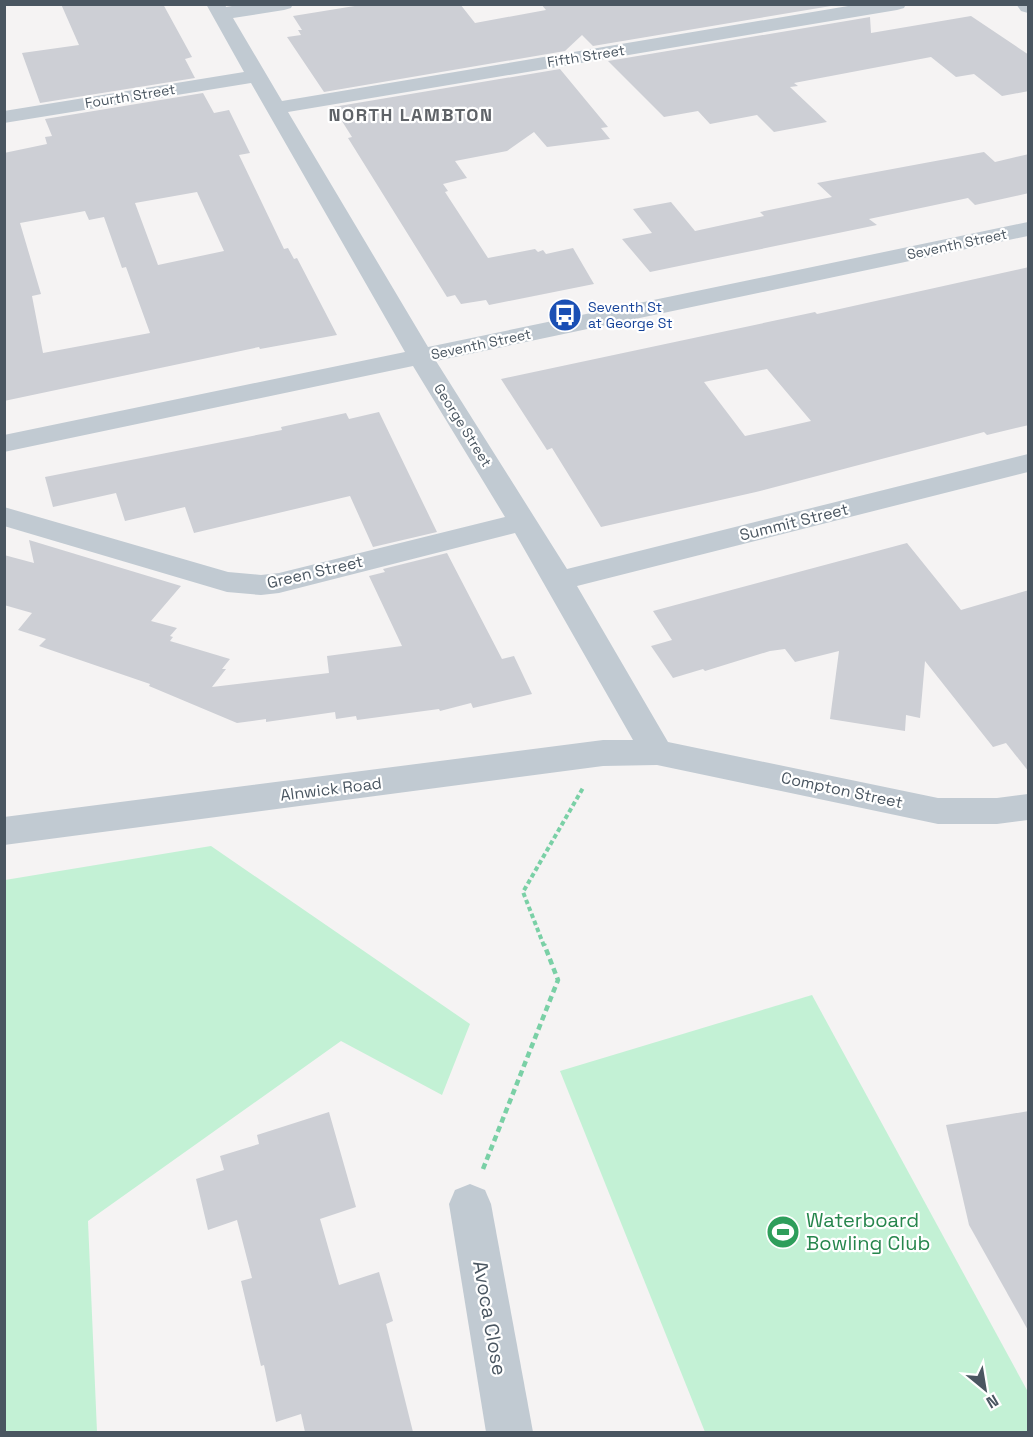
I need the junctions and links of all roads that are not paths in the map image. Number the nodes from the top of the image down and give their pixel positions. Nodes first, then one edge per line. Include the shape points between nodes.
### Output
1 (284, 4) edge
2 (897, 4) edge
3 (218, 9) edge
4 (256, 76) junction
5 (275, 108) junction
6 (4, 117) edge
7 (1029, 229) edge
8 (421, 357) junction
9 (4, 444) edge
10 (1029, 463) edge
11 (4, 516) edge
12 (522, 522) junction
13 (559, 581) junction
14 (657, 752) junction
15 (1029, 807) edge
16 (4, 831) edge
17 (470, 1204) road end
18 (510, 1432) edge

1 - 3 street
2 - 5 street, Fifth Street
3 - 4 street, George Street
4 - 5 street, George Street
4 - 6 street, Fourth Street
5 - 8 street, George Street
7 - 8 street, Seventh Street
8 - 9 street, Seventh Street
8 - 12 street, George Street
10 - 13 street, Summit Street
11 - 12 street, Green Street via 227,582 261,585
12 - 13 street, George Street
13 - 14 street, George Street
14 - 15 street, Compton Street via 938,811
14 - 16 street, Alnwick Road via 603,753
17 - 18 street, Avoca Close

